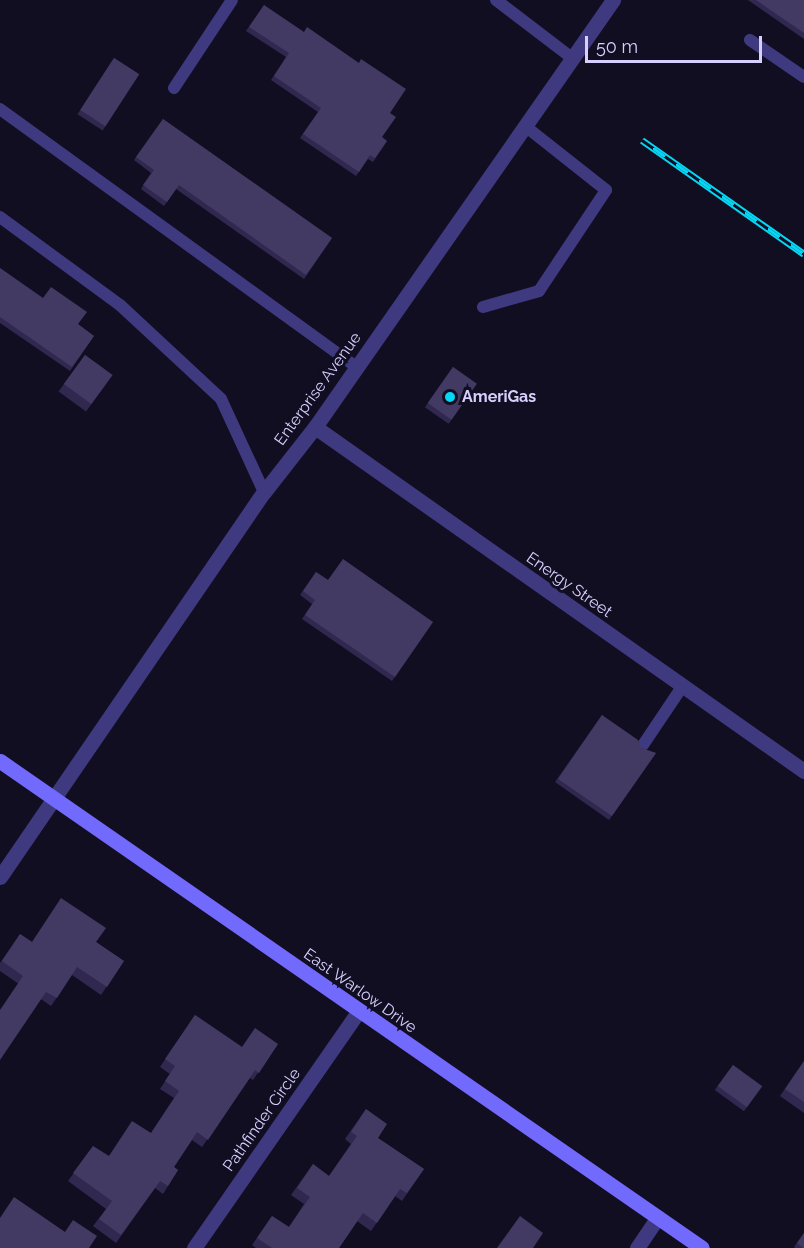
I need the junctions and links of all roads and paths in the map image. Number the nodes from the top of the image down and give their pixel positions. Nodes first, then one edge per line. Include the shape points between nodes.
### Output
1 (232, 0) edge
2 (496, 0) edge
3 (613, 0) edge
4 (750, 40) dead end
5 (572, 58) junction
6 (804, 77) edge
7 (174, 88) dead end
8 (0, 109) edge
9 (525, 126) junction
10 (0, 217) edge
11 (483, 307) dead end
12 (357, 367) junction
13 (315, 427) junction
14 (264, 492) junction
15 (682, 687) junction
16 (643, 745) edge
17 (0, 761) edge
18 (804, 771) edge
19 (55, 800) junction
20 (0, 877) edge
21 (358, 1012) junction
22 (658, 1217) junction
23 (194, 1248) edge
24 (637, 1248) edge
25 (702, 1248) edge

1 - 7 lane
2 - 5 lane
3 - 5 street, Enterprise Avenue
4 - 6 lane
5 - 9 street, Enterprise Avenue
8 - 12 lane
9 - 11 lane via 606,190 539,291
9 - 12 street, Enterprise Avenue
10 - 14 lane via 120,305 221,399
12 - 13 street, Enterprise Avenue
13 - 14 street, Enterprise Avenue
13 - 15 street, Energy Street
14 - 19 street, Enterprise Avenue
15 - 16 lane
15 - 18 street, Energy Street
17 - 19 street, East Warlow Drive
19 - 20 street
19 - 21 street, East Warlow Drive
21 - 22 street, East Warlow Drive
21 - 23 street, Pathfinder Circle
22 - 24 street
22 - 25 street, East Warlow Drive

